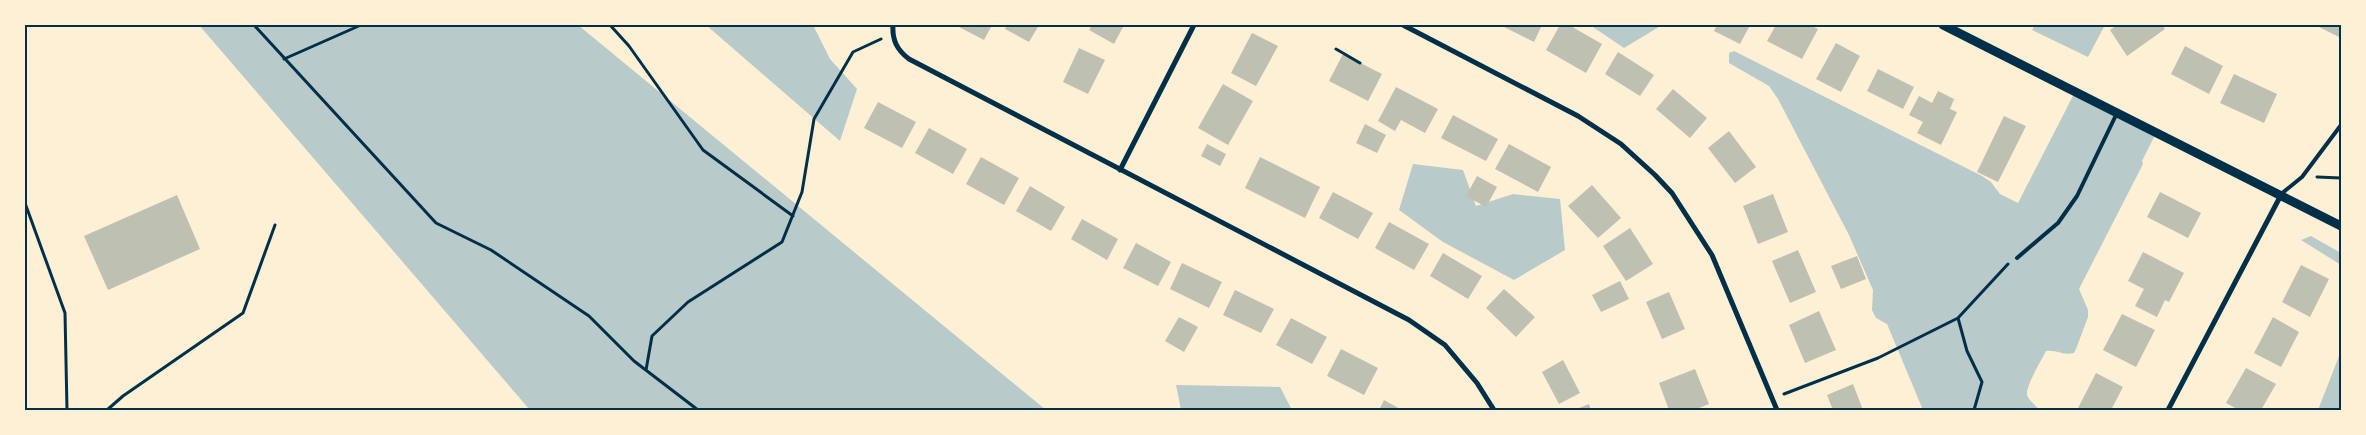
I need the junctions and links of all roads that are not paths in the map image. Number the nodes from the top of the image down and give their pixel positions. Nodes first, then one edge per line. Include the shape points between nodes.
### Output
1 (893, 25) edge
2 (1194, 25) edge
3 (1403, 25) edge
4 (1943, 25) edge
5 (2117, 113) junction
6 (2341, 125) edge
7 (1120, 170) junction
8 (2281, 194) junction
9 (2341, 226) edge
10 (2017, 258) road end
11 (1494, 410) edge
12 (1777, 410) edge
13 (2168, 410) edge

1 - 7 street via 892,33 898,48 909,59
2 - 7 street
3 - 12 street via 1578,116 1621,144 1655,175 1672,193 1712,255
4 - 5 street
5 - 8 street
5 - 10 lane via 2077,196 2058,223
6 - 8 lane via 2302,177
7 - 11 street via 1409,320 1445,346 1477,383
8 - 9 street
8 - 13 street

